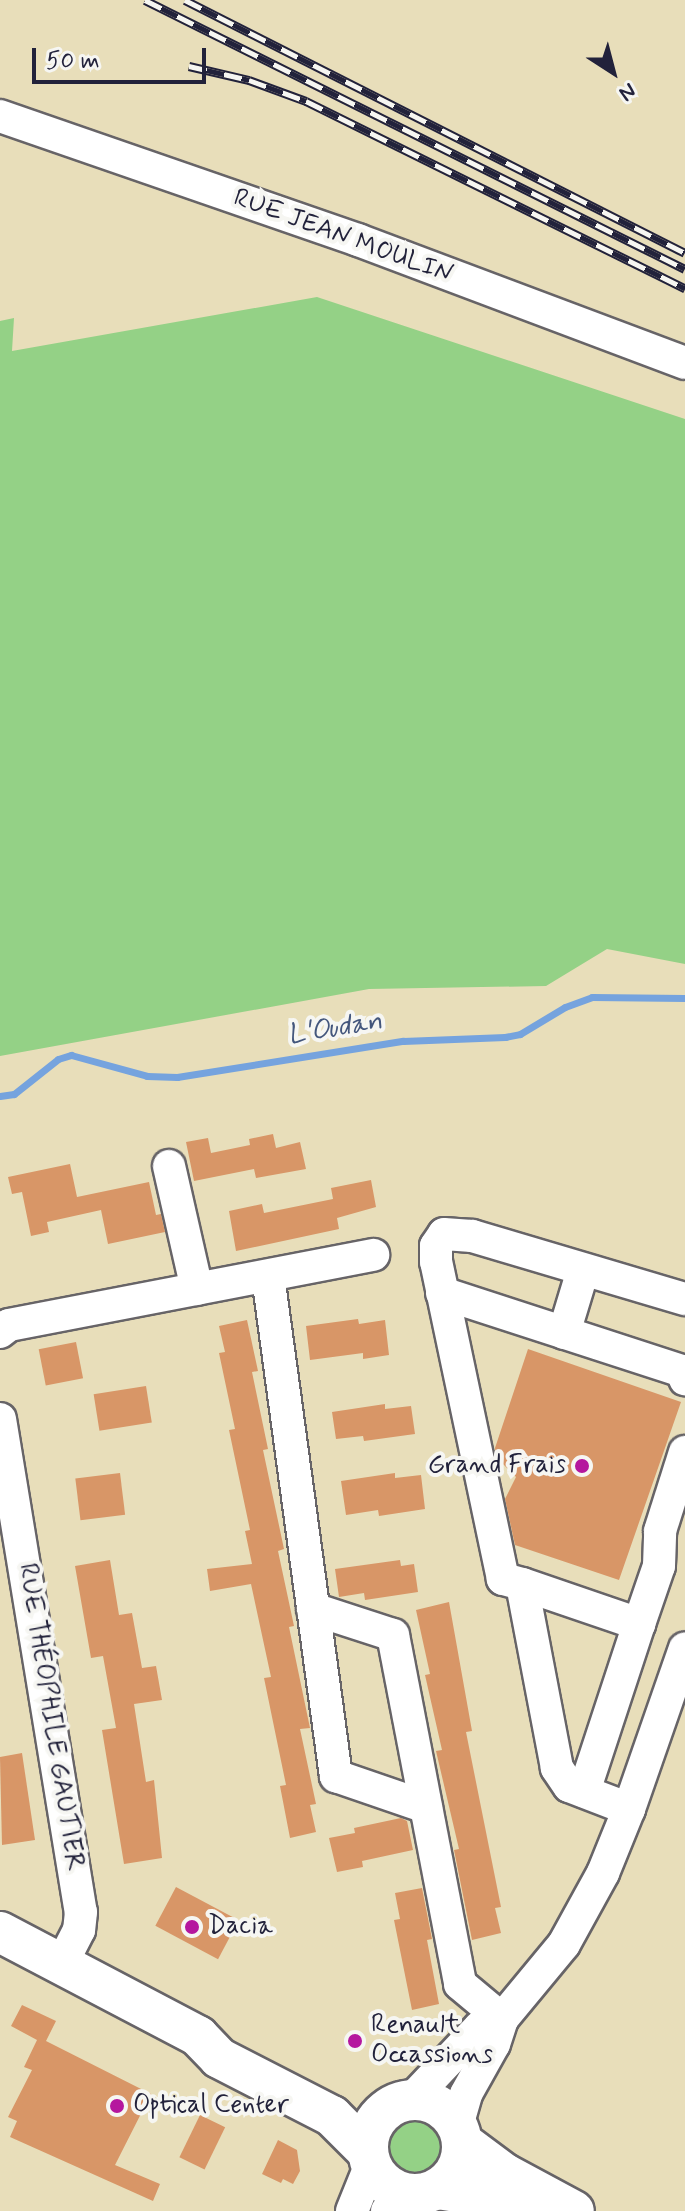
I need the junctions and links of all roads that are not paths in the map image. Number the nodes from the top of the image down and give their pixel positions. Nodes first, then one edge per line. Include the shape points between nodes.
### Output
1 (1, 116) edge
2 (685, 363) edge
3 (169, 1166) dead end
4 (373, 1255) dead end
5 (583, 1270) junction
6 (268, 1276) junction
7 (197, 1289) junction
8 (442, 1293) junction
9 (685, 1299) edge
10 (0, 1332) edge
11 (564, 1333) junction
12 (685, 1379) edge
13 (0, 1419) edge
14 (685, 1452) edge
15 (522, 1584) junction
16 (313, 1609) junction
17 (639, 1624) junction
18 (685, 1648) edge
19 (584, 1791) junction
20 (426, 1807) junction
21 (629, 1809) junction
22 (0, 1932) edge
23 (62, 1964) junction
24 (502, 2019) junction
25 (198, 2036) junction
26 (403, 2103) junction
27 (460, 2134) junction
28 (370, 2158) junction
29 (412, 2198) edge
30 (352, 2211) edge
31 (527, 2211) edge
32 (574, 2211) edge

1 - 2 street, RUE JEAN MOULIN via 358,240
3 - 7 street
4 - 6 street
5 - 8 street via 472,1236 444,1234 436,1246
5 - 9 street
5 - 11 street
6 - 7 street
6 - 16 street
7 - 10 street via 9,1325
8 - 11 street
8 - 15 street via 503,1579
11 - 12 street via 682,1371
13 - 23 street, RUE THÉOPHILE GAUTIER via 81,1912 79,1930
14 - 17 street via 660,1531 659,1566
15 - 17 street
15 - 19 street via 557,1768 569,1786
16 - 20 street via 393,1635
16 - 20 street via 336,1776
17 - 19 street
18 - 21 street
19 - 21 street
20 - 24 street via 460,1984
21 - 24 street via 603,1873 564,1944
22 - 23 main road
23 - 25 main road
24 - 26 street via 480,2027
24 - 27 street via 466,2094
25 - 26 main road via 227,2040 346,2097
25 - 28 main road via 219,2058 332,2116
26 - 27 main road via 438,2106
26 - 28 main road via 377,2119
27 - 29 main road via 460,2164
27 - 32 main road via 505,2174
28 - 29 main road via 390,2187
28 - 30 street
29 - 31 main road via 494,2198

